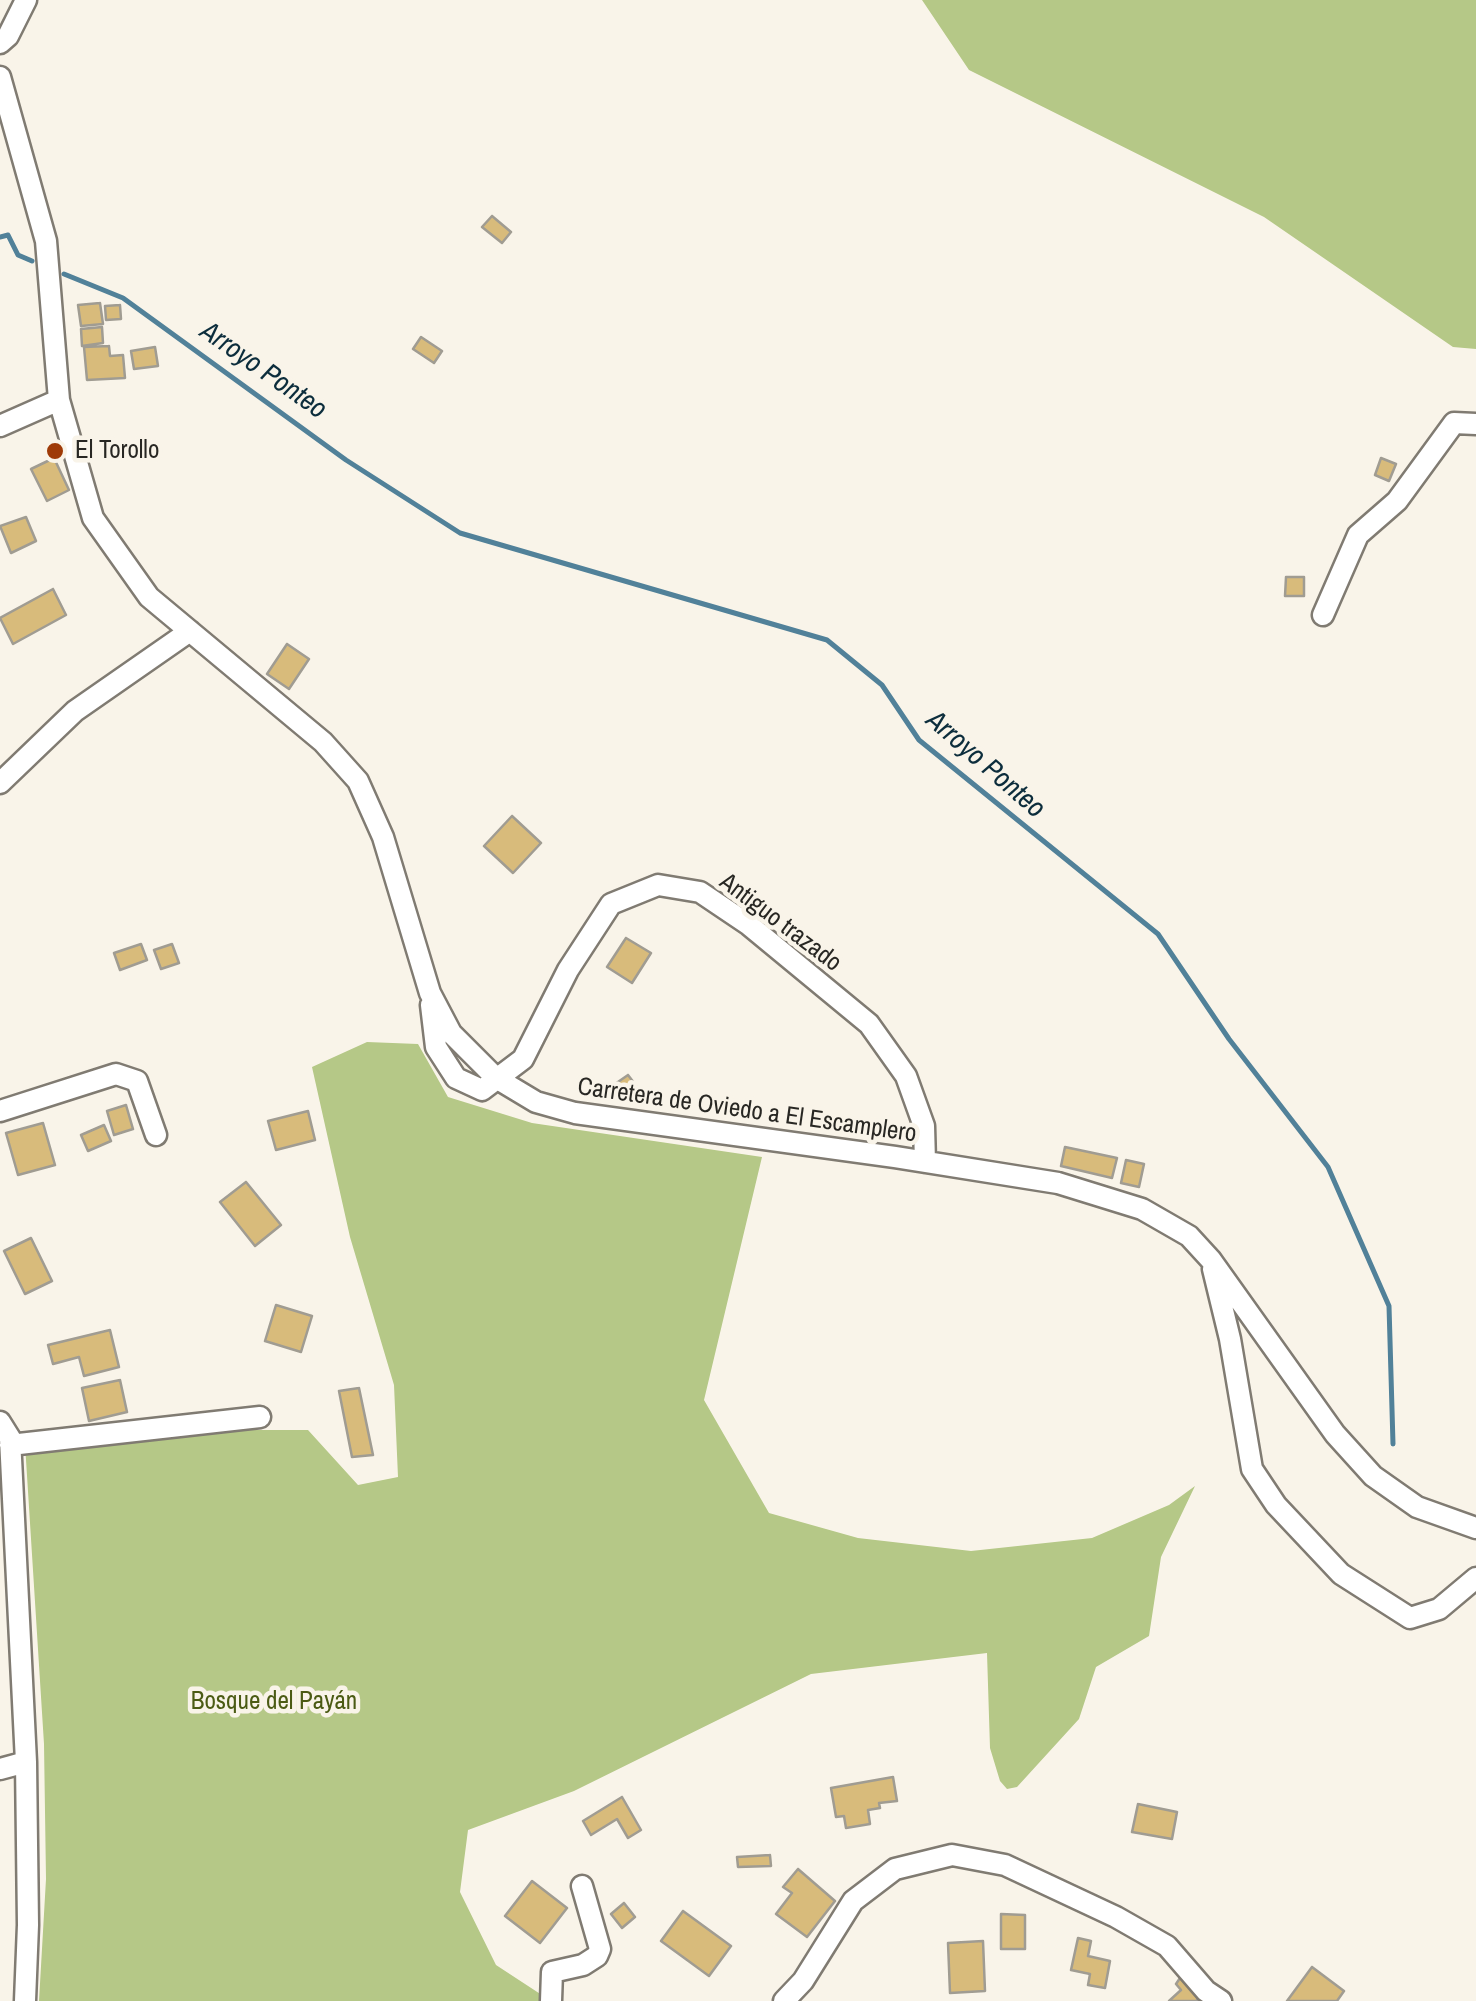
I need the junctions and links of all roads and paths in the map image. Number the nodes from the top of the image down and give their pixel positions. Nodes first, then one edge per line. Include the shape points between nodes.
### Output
1 (26, 0) edge
2 (0, 43) edge
3 (0, 77) edge
4 (59, 400) junction
5 (1476, 424) edge
6 (0, 426) edge
7 (1323, 615) dead end
8 (190, 631) junction
9 (0, 783) edge
10 (496, 1078) junction
11 (0, 1111) edge
12 (156, 1135) dead end
13 (925, 1162) junction
14 (1211, 1260) junction
15 (260, 1417) dead end
16 (0, 1422) edge
17 (10, 1445) junction
18 (1476, 1528) edge
19 (1476, 1578) edge
20 (26, 1762) junction
21 (0, 1769) edge
22 (582, 1886) dead end
23 (24, 2001) edge
24 (551, 2001) edge
25 (784, 2001) edge
26 (1220, 2001) edge

1 - 2 street
3 - 4 street, Carretera de Oviedo a El Escamplero via 46,241
4 - 6 street
4 - 8 street, Carretera de Oviedo a El Escamplero via 93,518 149,597
5 - 7 street via 1454,423 1397,501 1358,535
8 - 9 street via 76,711
8 - 10 street, Carretera de Oviedo a El Escamplero via 323,742 358,781 383,837 430,993 451,1033
10 - 13 street, Carretera de Oviedo a El Escamplero via 536,1102 575,1113
10 - 13 street, Antiguo trazado via 522,1059 611,904 658,885 700,892 869,1024 906,1076 924,1126
11 - 12 street via 116,1074 137,1081
13 - 14 street, Carretera de Oviedo a El Escamplero via 1058,1183 1142,1209 1189,1236
14 - 18 street, Carretera de Oviedo a El Escamplero via 1372,1476 1417,1506
14 - 19 street via 1252,1469 1276,1505 1341,1574 1410,1618 1439,1608
15 - 17 street
16 - 17 street
17 - 20 street
20 - 21 street
20 - 23 street
22 - 24 street via 600,1950 584,1965 552,1972
25 - 26 street via 852,1901 895,1870 952,1855 1005,1865 1116,1917 1167,1946

